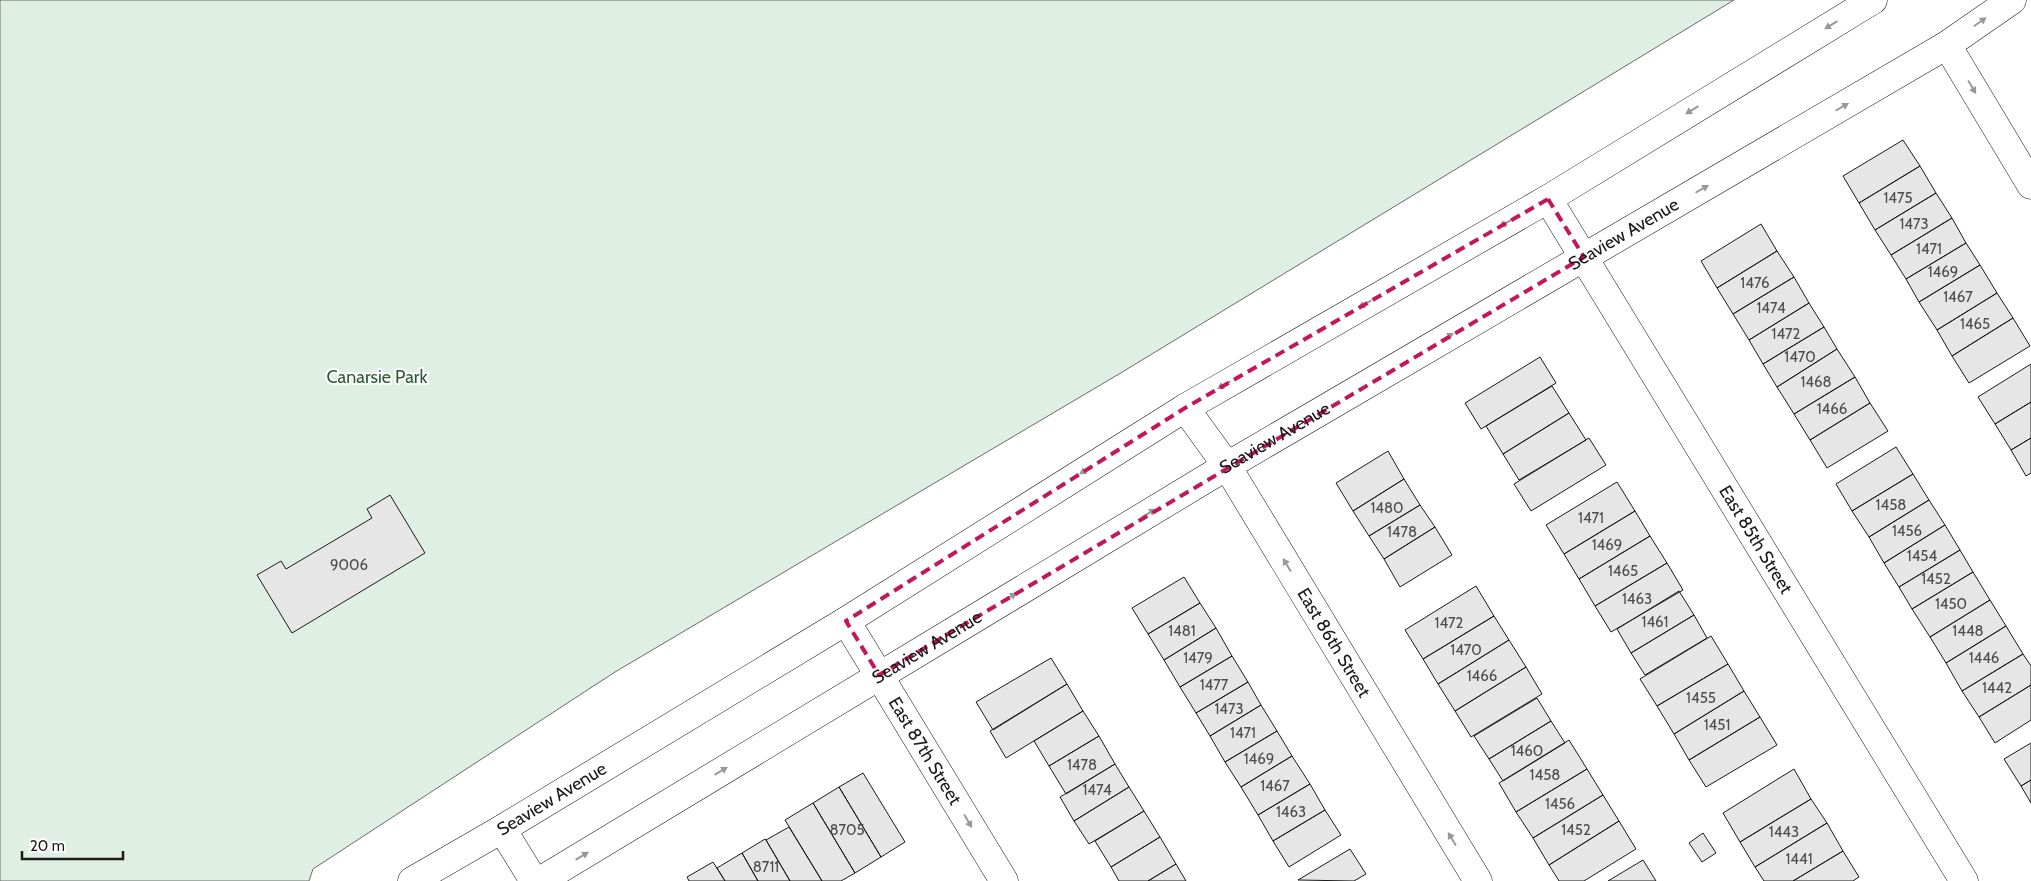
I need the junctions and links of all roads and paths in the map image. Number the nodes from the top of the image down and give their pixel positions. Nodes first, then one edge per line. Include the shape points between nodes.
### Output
1 (1873, 0) edge
2 (2012, 0) edge
3 (1947, 45) junction
4 (2031, 185) edge
5 (1548, 198) junction
6 (1584, 257) junction
7 (1184, 408) junction
8 (1227, 466) junction
9 (846, 621) junction
10 (879, 675) junction
11 (502, 829) junction
12 (412, 881) edge
13 (534, 881) edge
14 (540, 881) edge
15 (1004, 881) edge
16 (1478, 881) edge
17 (1964, 881) edge

1 -> 5 street, Seaview Avenue
3 -> 2 street, Seaview Avenue
3 -> 4 street
6 -> 3 street, Seaview Avenue
5 - 6 street, East 85th Street
5 -> 7 street, Seaview Avenue
8 -> 6 street, Seaview Avenue
6 - 17 street, East 85th Street
7 - 8 street, East 86th Street
7 -> 9 street, Seaview Avenue
10 -> 8 street, Seaview Avenue
16 -> 8 street, East 86th Street
9 - 10 street, East 87th Street
9 - 11 street, Seaview Avenue
14 -> 10 street, Seaview Avenue
10 -> 15 street, East 87th Street
11 - 12 street, Seaview Avenue
11 - 13 street

